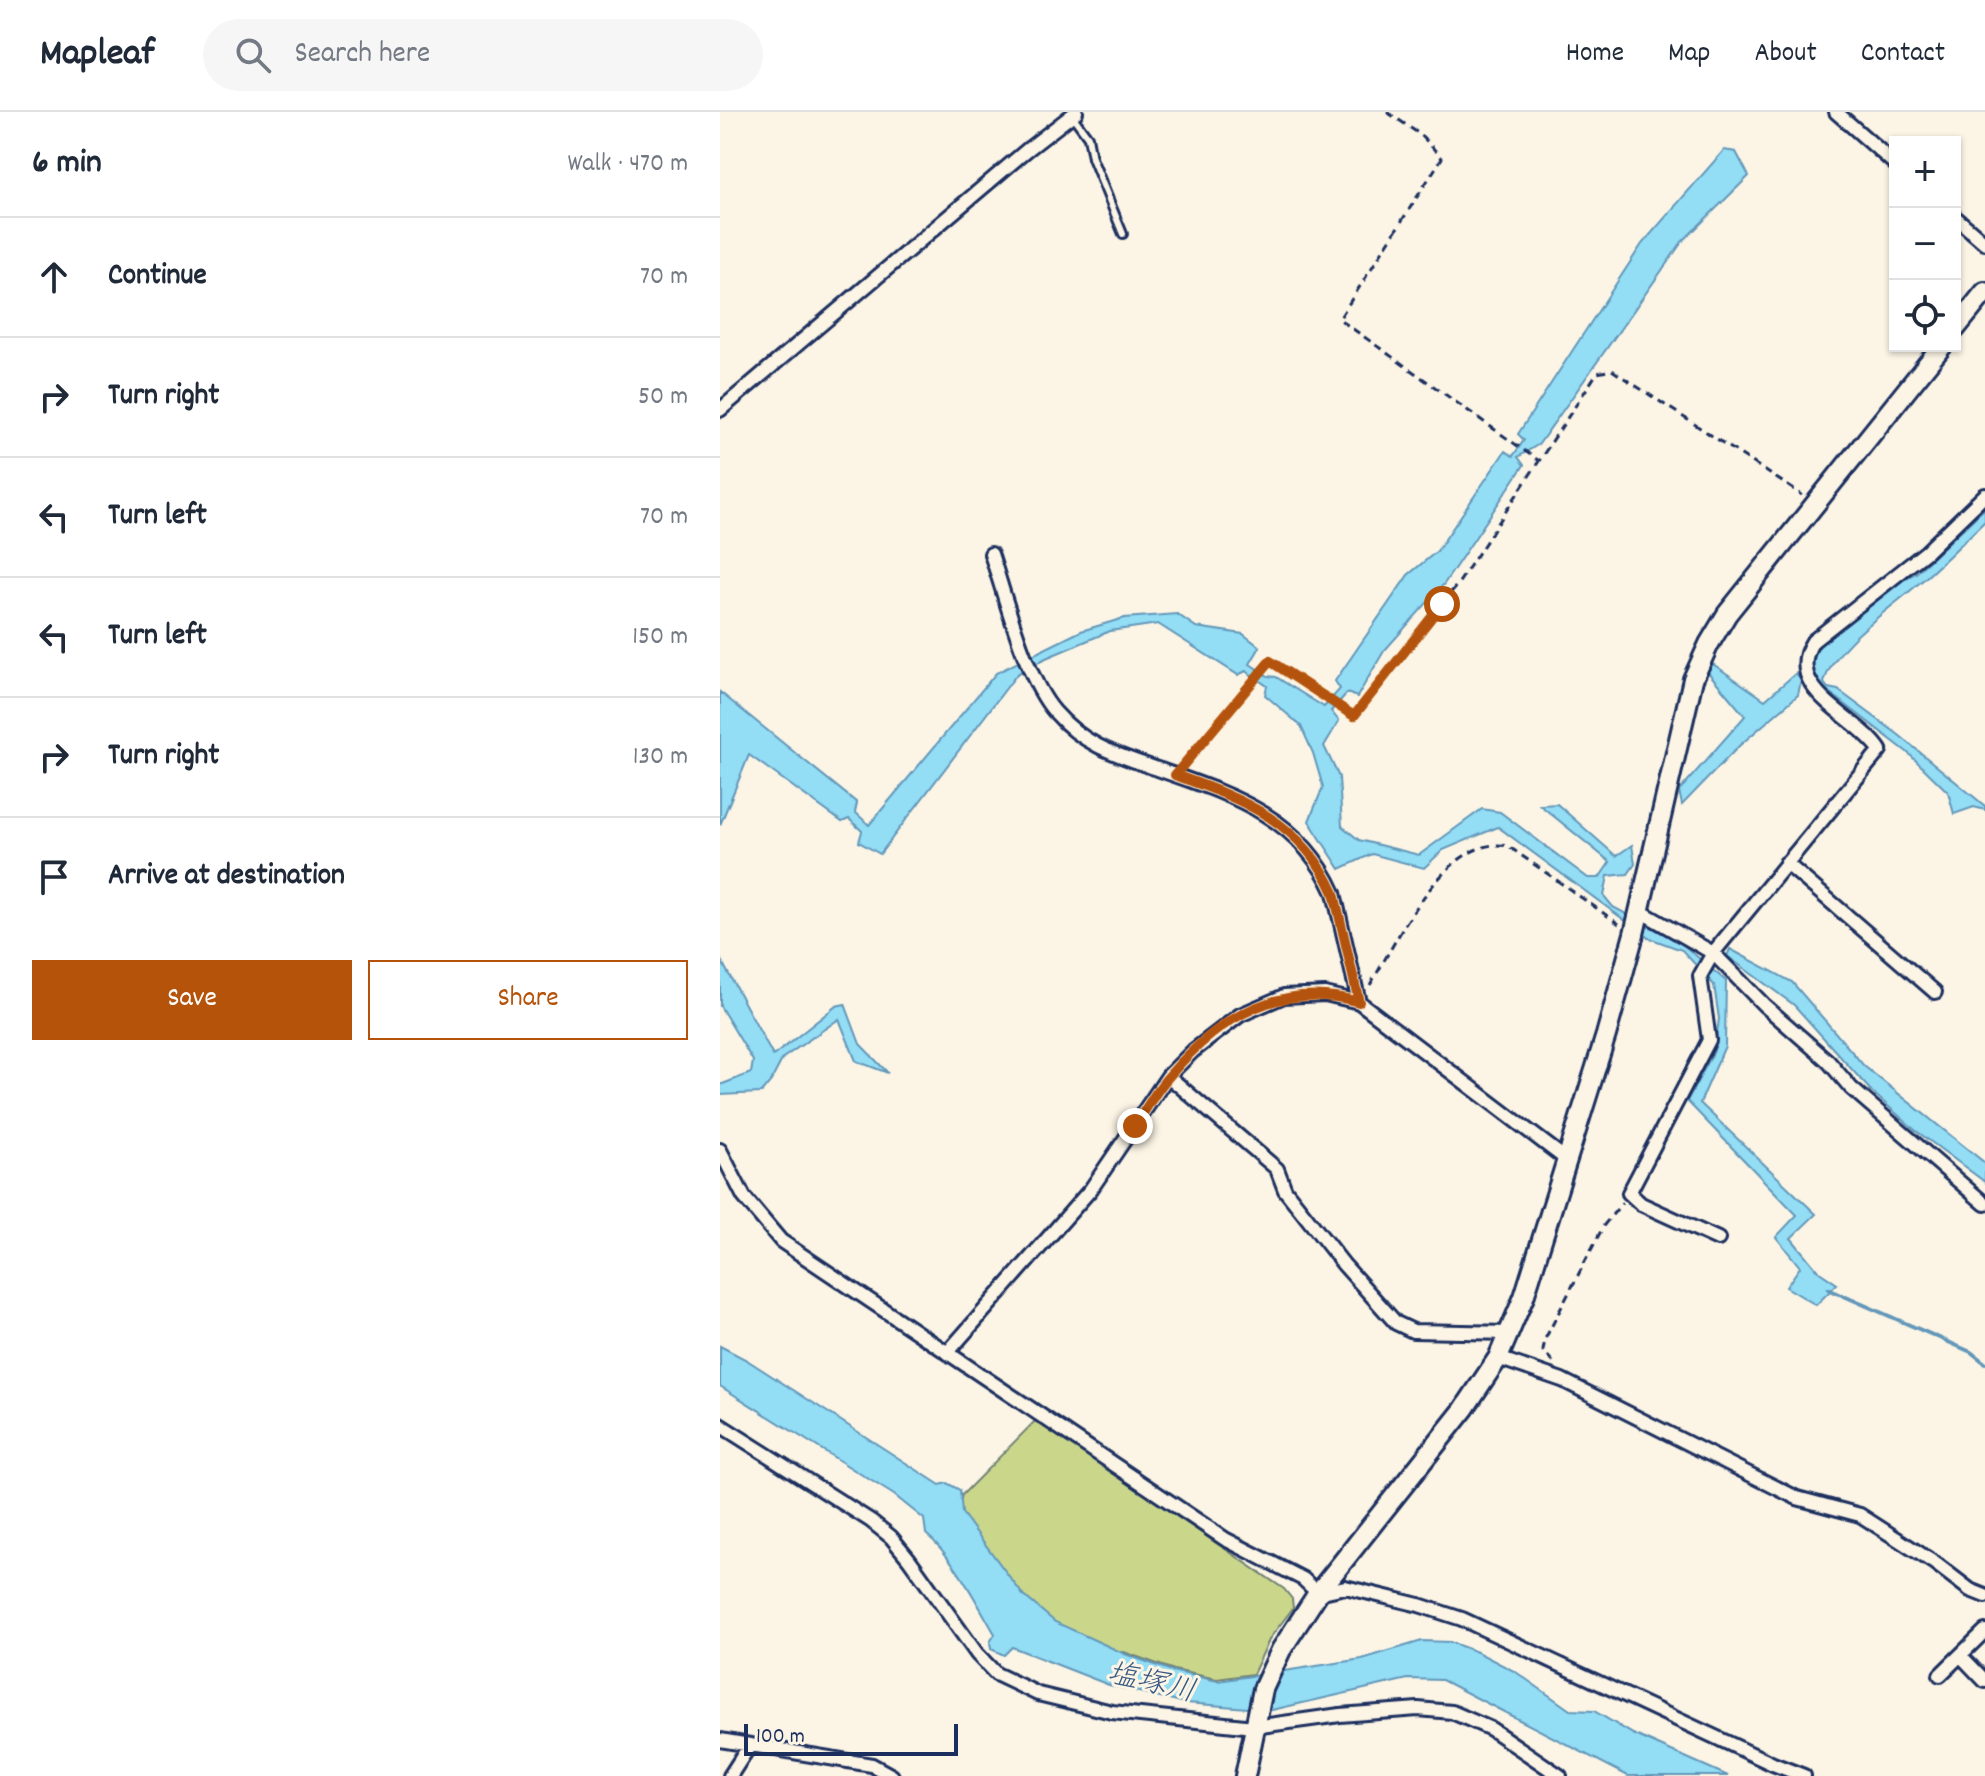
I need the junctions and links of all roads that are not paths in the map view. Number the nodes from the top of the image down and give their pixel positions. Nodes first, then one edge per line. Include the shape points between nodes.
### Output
1 (1836, 112) edge
2 (1073, 113) edge
3 (1889, 159) edge
4 (1961, 222) edge
5 (1123, 234) dead end
6 (1985, 243) edge
7 (1985, 292) edge
8 (1961, 322) edge
9 (1937, 352) edge
10 (720, 410) edge
11 (1985, 495) edge
12 (991, 554) dead end
13 (1786, 863) junction
14 (1640, 911) junction
15 (1713, 953) junction
16 (1935, 992) dead end
17 (1359, 1002) junction
18 (1168, 1076) junction
19 (720, 1150) edge
20 (1567, 1160) junction
21 (1985, 1204) edge
22 (1718, 1239) dead end
23 (1510, 1333) junction
24 (948, 1352) junction
25 (1498, 1358) junction
26 (720, 1425) edge
27 (1318, 1593) junction
28 (1985, 1596) edge
29 (1985, 1631) edge
30 (1961, 1656) junction
31 (1940, 1675) dead end
32 (1985, 1681) edge
33 (1255, 1721) junction
34 (720, 1740) edge
35 (750, 1745) junction
36 (730, 1776) edge
37 (892, 1776) edge
38 (1245, 1776) edge
39 (1560, 1776) edge
40 (1804, 1776) edge

1 - 3 street
2 - 5 lane via 1088,137
2 - 10 street
4 - 6 street
7 - 8 street
9 - 14 street via 1727,614 1709,644 1693,679
11 - 13 street via 1926,552 1813,641 1804,655 1817,694 1880,750
12 - 17 street via 1026,658 1047,703 1066,723 1099,748 1252,804 1310,852 1334,893
13 - 15 street
13 - 16 street
14 - 15 street
14 - 20 street
15 - 21 street via 1862,1098
15 - 22 street via 1700,976 1709,1040 1629,1193 1641,1204
17 - 18 street via 1306,994 1264,1003 1219,1030
17 - 20 street
18 - 23 street via 1277,1169 1285,1190 1396,1323 1413,1331
18 - 24 street via 1091,1189
19 - 24 street via 744,1197 781,1241
20 - 23 street
23 - 25 street
24 - 27 street via 1225,1539 1303,1579
25 - 27 street via 1464,1409
25 - 28 street via 1562,1380 1797,1498 1860,1515
26 - 33 street via 891,1537 977,1654 1015,1685 1112,1712
27 - 33 street via 1269,1673
27 - 40 street via 1345,1587 1462,1619
29 - 30 street
30 - 31 street
30 - 32 street
33 - 38 street
33 - 39 street via 1418,1709 1452,1712 1491,1729
34 - 35 street
35 - 36 street
35 - 37 street via 872,1765

